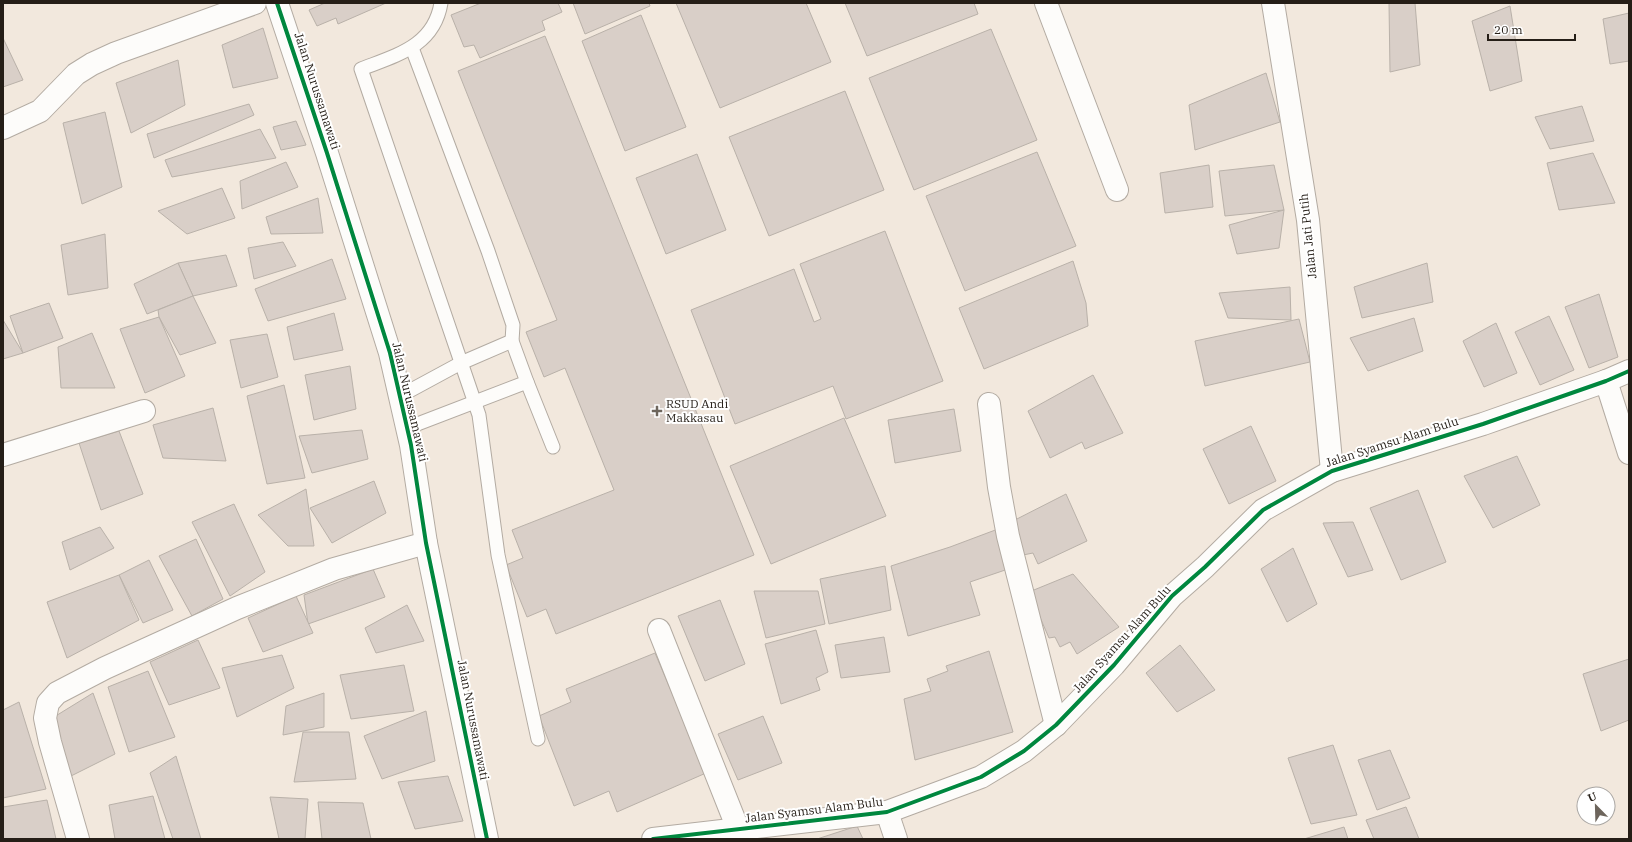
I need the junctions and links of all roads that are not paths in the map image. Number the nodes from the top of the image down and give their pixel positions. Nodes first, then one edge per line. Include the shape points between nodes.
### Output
1 (255, 3) edge
2 (277, 3) edge
3 (441, 3) edge
4 (1046, 3) edge
5 (1273, 3) edge
6 (412, 48) junction
7 (3, 128) edge
8 (1116, 190) dead end
9 (512, 342) junction
10 (461, 364) junction
11 (1629, 371) edge
12 (1606, 381) junction
13 (527, 382) junction
14 (400, 396) junction
15 (474, 404) junction
16 (989, 404) dead end
17 (144, 411) dead end
18 (407, 428) junction
19 (553, 447) dead end
20 (1629, 453) edge
21 (3, 456) edge
22 (1332, 470) junction
23 (426, 543) junction
24 (660, 630) dead end
25 (1056, 725) junction
26 (538, 739) dead end
27 (887, 812) junction
28 (738, 829) junction
29 (78, 839) edge
30 (486, 839) edge
31 (653, 839) edge
32 (896, 839) edge

1 - 7 street via 116,52 76,74 40,111
2 - 14 street, Jalan Nurussamawati via 385,338
3 - 6 lane via 438,17 424,38
4 - 8 street
5 - 22 street, Jalan Jati Putih via 1308,220
6 - 9 lane via 488,251 513,325
6 - 10 lane via 361,69
9 - 10 lane
9 - 13 lane
10 - 14 lane
10 - 15 lane
11 - 12 street, Jalan Syamsu Alam Bulu
12 - 20 street
12 - 22 street, Jalan Syamsu Alam Bulu via 1483,424
13 - 15 lane
13 - 19 lane
14 - 18 street, Jalan Nurussamawati
15 - 18 lane
15 - 26 lane via 479,415 498,556
16 - 25 street via 1008,536
17 - 21 street
18 - 23 street, Jalan Nurussamawati
22 - 25 street, Jalan Syamsu Alam Bulu via 1263,510 1172,596 1114,666
23 - 29 street via 334,569 237,608 105,668 57,693 48,703 45,718
23 - 30 street, Jalan Nurussamawati
24 - 28 street
25 - 27 street, Jalan Syamsu Alam Bulu via 1024,751 986,774
27 - 28 street, Jalan Syamsu Alam Bulu
27 - 32 street
28 - 31 street, Jalan Syamsu Alam Bulu

